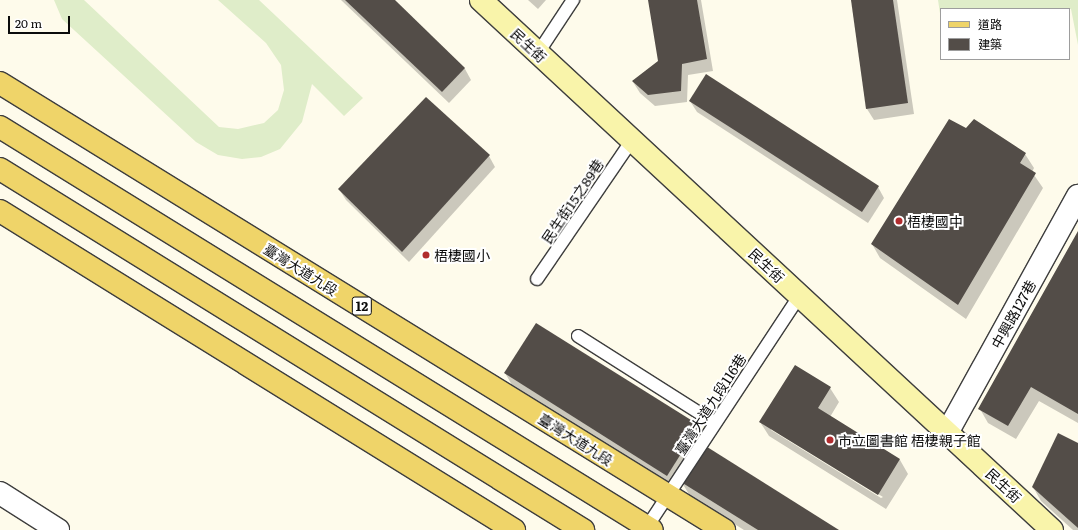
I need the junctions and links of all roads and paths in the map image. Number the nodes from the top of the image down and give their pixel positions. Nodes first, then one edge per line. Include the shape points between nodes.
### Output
1 (481, 0) edge
2 (573, 0) edge
3 (538, 53) junction
4 (0, 83) edge
5 (0, 127) edge
6 (632, 140) junction
7 (0, 169) edge
8 (1078, 196) edge
9 (0, 211) edge
10 (537, 279) dead end
11 (800, 295) junction
12 (578, 336) dead end
13 (715, 423) junction
14 (947, 433) junction
15 (0, 493) edge
16 (667, 495) junction
17 (648, 529) edge
18 (56, 530) edge
19 (514, 530) edge
20 (583, 530) edge
21 (724, 530) edge
22 (1052, 530) edge

1 - 3 street, 民生街
2 - 3 lane
3 - 6 street, 民生街
4 - 16 main road, 臺灣大道九段 / 12
5 - 17 main road
6 - 10 lane, 民生街15之89巷
6 - 11 street, 民生街
7 - 20 main road
8 - 14 street, 中興路127巷
9 - 19 main road
11 - 13 lane, 臺灣大道九段116巷
11 - 14 street, 民生街
12 - 13 lane
13 - 16 lane, 臺灣大道九段116巷
14 - 22 street, 民生街
15 - 18 street
16 - 17 lane, 臺灣大道九段116巷
16 - 21 main road, 臺灣大道九段 / 12

